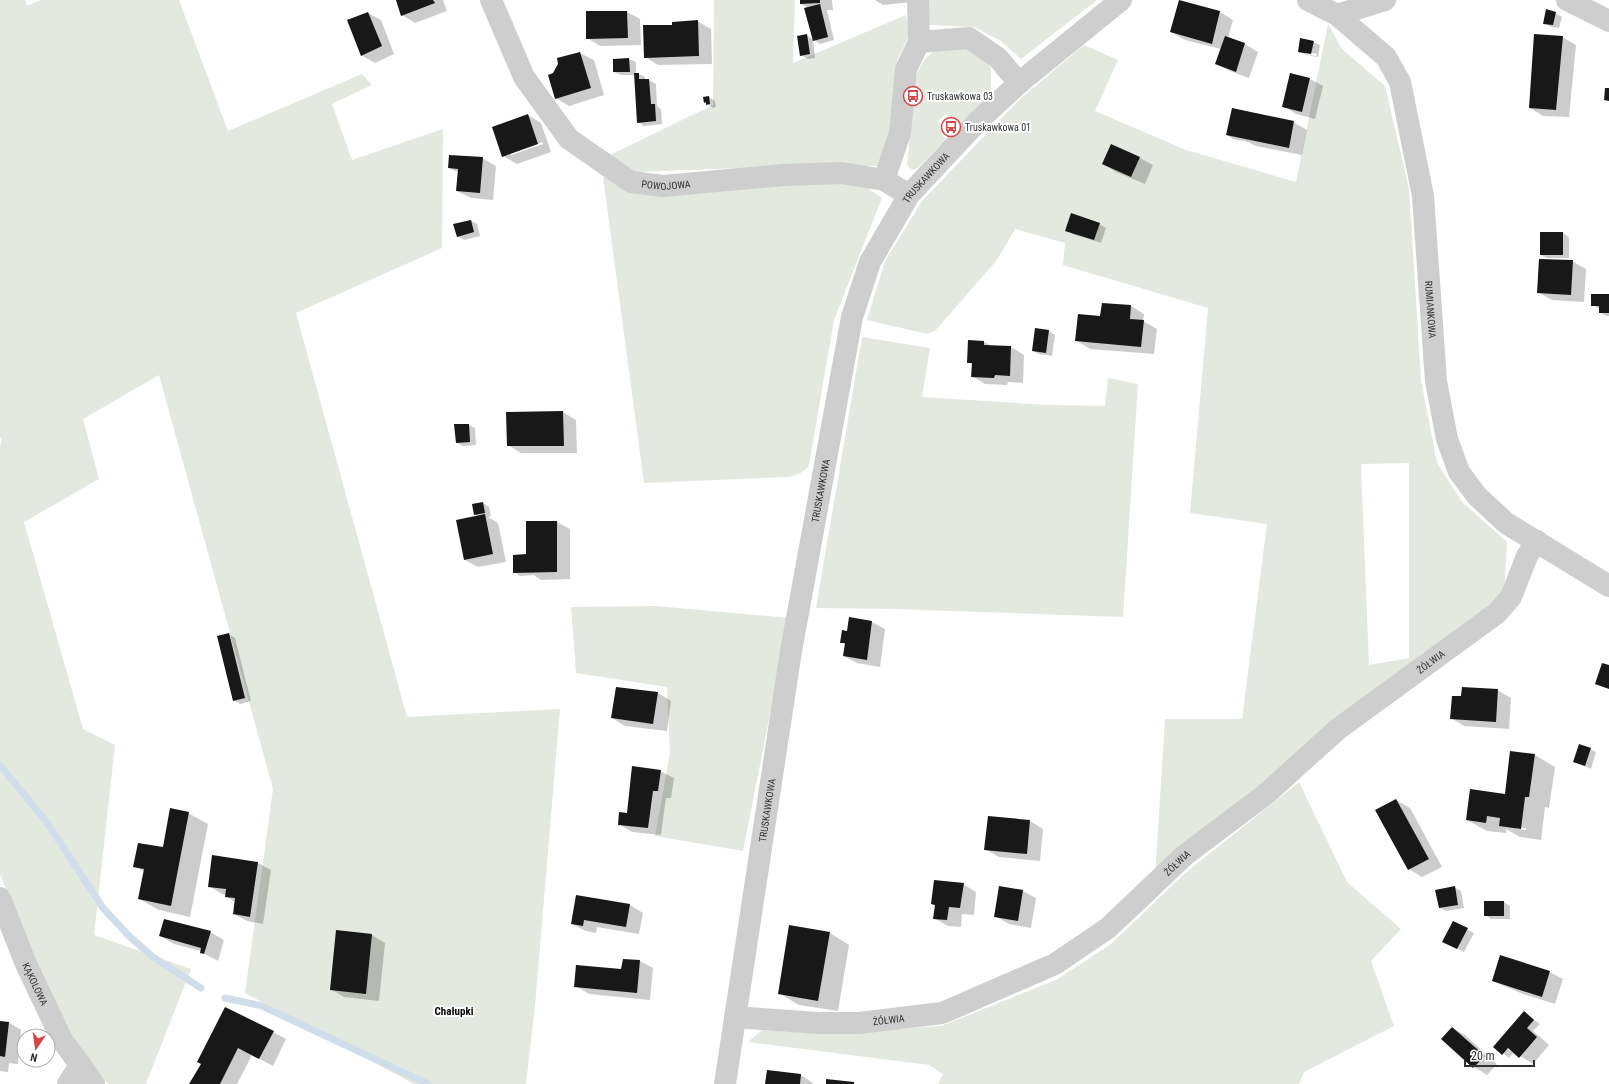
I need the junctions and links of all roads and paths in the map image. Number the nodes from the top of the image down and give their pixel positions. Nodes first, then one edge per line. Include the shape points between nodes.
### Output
1 (491, 0) edge
2 (918, 0) edge
3 (1121, 0) edge
4 (1308, 0) edge
5 (1386, 0) edge
6 (1567, 0) edge
7 (1337, 15) junction
8 (1609, 21) edge
9 (919, 42) junction
10 (1019, 83) junction
11 (884, 180) junction
12 (909, 195) junction
13 (1537, 541) junction
14 (1609, 586) edge
15 (0, 898) edge
16 (735, 1016) junction
17 (80, 1065) junction
18 (68, 1084) edge
19 (94, 1084) edge
20 (725, 1084) edge

1 - 11 street, POWOJOWA via 524,77 570,139 631,182 663,186 783,175 842,173
2 - 9 street
3 - 10 street, TRUSKAWKOWA
4 - 7 street, RUMIANKOWA
5 - 7 street
6 - 8 street
7 - 13 street, RUMIANKOWA via 1386,57 1400,82 1423,196 1436,381 1447,439 1459,472 1477,496 1506,522
9 - 10 street via 968,38 998,58
9 - 11 street via 906,69 900,133
10 - 12 street, TRUSKAWKOWA via 979,120
11 - 12 street, POWOJOWA
12 - 16 street, TRUSKAWKOWA via 870,262 852,317 791,651
13 - 14 street, RUMIANKOWA
13 - 16 street, ŻÓŁWIA via 1527,556 1511,597 1497,613 1338,729 1266,794 1185,855 1108,928 1055,964 942,1013 859,1023 818,1023
15 - 17 street, KĄKOLOWA via 26,964 62,1040
16 - 20 street, TRUSKAWKOWA
17 - 18 street
17 - 19 street, KĄKOLOWA

